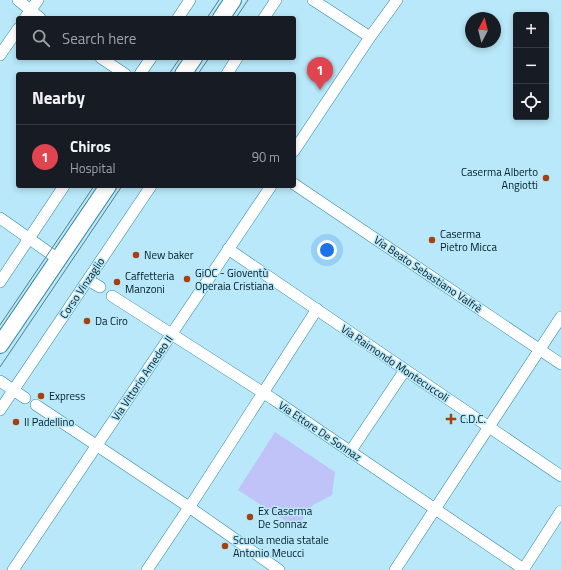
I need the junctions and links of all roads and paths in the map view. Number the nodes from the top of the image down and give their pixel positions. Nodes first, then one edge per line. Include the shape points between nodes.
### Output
1 (18, 0) edge
2 (38, 0) edge
3 (190, 0) edge
4 (234, 0) edge
5 (276, 0) edge
6 (313, 0) edge
7 (397, 0) edge
8 (28, 14) edge
9 (179, 16) edge
10 (222, 16) edge
11 (265, 16) edge
12 (16, 32) edge
13 (370, 37) junction
14 (0, 55) edge
15 (104, 60) edge
16 (150, 60) edge
17 (193, 60) edge
18 (236, 60) edge
19 (122, 72) edge
20 (141, 72) edge
21 (184, 72) edge
22 (228, 72) edge
23 (296, 148) edge
24 (296, 185) edge
25 (63, 188) edge
26 (107, 188) edge
27 (150, 188) edge
28 (269, 188) edge
29 (0, 218) edge
30 (29, 239) junction
31 (228, 249) junction
32 (58, 259) junction
33 (88, 280) junction
34 (0, 282) edge
35 (100, 287) dead end
36 (112, 296) dead end
37 (317, 309) junction
38 (561, 317) edge
39 (171, 334) junction
40 (0, 345) edge
41 (540, 349) junction
42 (561, 364) edge
43 (405, 370) junction
44 (0, 381) edge
45 (14, 390) junction
46 (263, 393) junction
47 (25, 398) dead end
48 (36, 405) dead end
49 (0, 410) edge
50 (489, 427) junction
51 (96, 446) junction
52 (350, 452) junction
53 (561, 476) edge
54 (189, 507) junction
55 (436, 508) junction
56 (561, 511) edge
57 (275, 569) edge
58 (13, 570) edge
59 (147, 570) edge
60 (395, 570) edge
61 (524, 570) edge

1 - 8 street
2 - 8 street
3 - 9 street
4 - 10 main road
5 - 11 street
6 - 13 street
7 - 13 street
12 - 14 street
13 - 23 street
15 - 19 street
16 - 20 street
17 - 21 main road
18 - 22 street
24 - 41 street, Via Beato Sebastiano Valfrè
25 - 30 street
26 - 32 main road
27 - 33 street, Corso Vinzaglio
28 - 31 street, Via Vittorio Amedeo II
29 - 30 street
30 - 32 street
30 - 34 street
31 - 37 street, Via Raimondo Montecuccoli
31 - 39 street, Via Vittorio Amedeo II
32 - 40 main road
33 - 35 street
33 - 45 street, Corso Vinzaglio
36 - 39 street, Via Ettore De Sonnaz
37 - 43 street, Via Raimondo Montecuccoli
37 - 46 street
38 - 41 street
39 - 46 street, Via Ettore De Sonnaz
39 - 51 street, Via Vittorio Amedeo II
41 - 42 street, Via Beato Sebastiano Valfrè
41 - 50 street
43 - 50 street, Via Raimondo Montecuccoli
43 - 52 street
44 - 45 street
45 - 47 street
45 - 49 street, Corso Vinzaglio
46 - 52 street, Via Ettore De Sonnaz
46 - 54 street
48 - 51 street
50 - 53 street, Via Raimondo Montecuccoli
50 - 55 street
51 - 54 street
51 - 58 street, Via Vittorio Amedeo II
52 - 55 street, Via Ettore De Sonnaz
54 - 57 street
54 - 59 street
55 - 60 street
55 - 61 street, Via Ettore De Sonnaz
56 - 61 street

